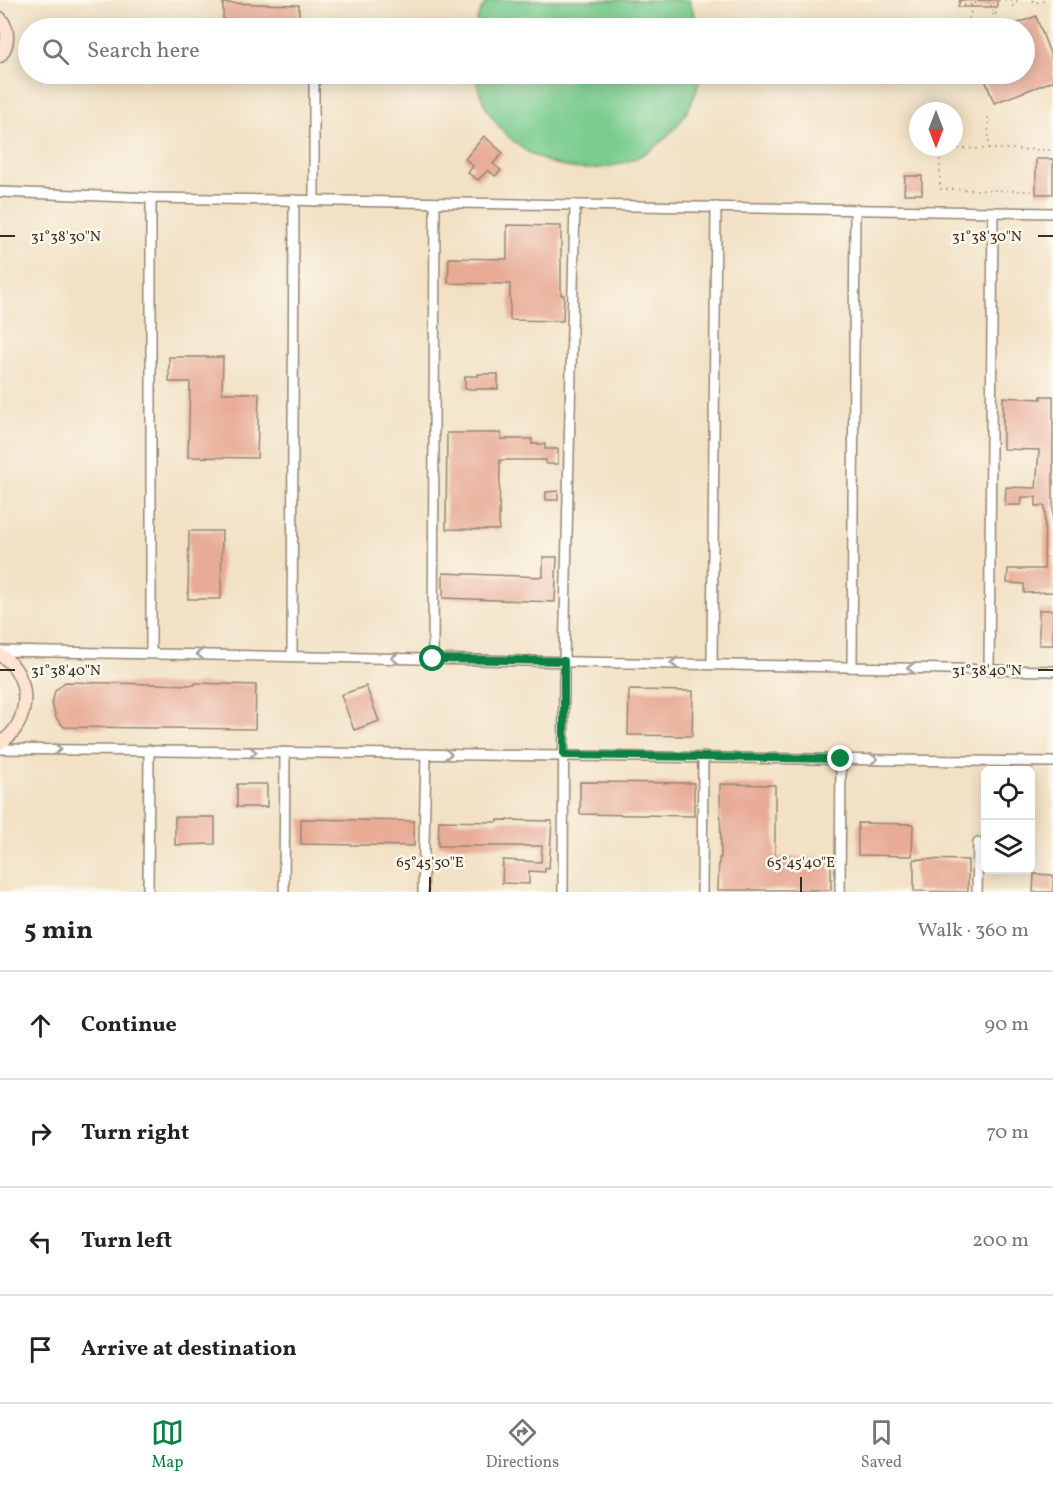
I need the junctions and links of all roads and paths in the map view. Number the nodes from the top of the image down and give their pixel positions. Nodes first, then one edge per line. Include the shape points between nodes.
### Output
1 (974, 0) edge
2 (983, 0) edge
3 (989, 0) edge
4 (999, 0) edge
5 (1004, 0) edge
6 (1012, 0) edge
7 (1033, 0) edge
8 (1046, 0) edge
9 (971, 5) junction
10 (958, 7) dead end
11 (0, 18) edge
12 (969, 18) edge
13 (0, 56) edge
14 (314, 84) edge
15 (988, 117) dead end
16 (963, 148) edge
17 (988, 149) junction
18 (1053, 150) edge
19 (940, 156) edge
20 (1031, 191) dead end
21 (0, 192) edge
22 (151, 198) junction
23 (294, 200) junction
24 (314, 201) junction
25 (435, 202) junction
26 (575, 205) junction
27 (716, 207) junction
28 (855, 210) junction
29 (993, 212) junction
30 (1053, 213) edge
31 (0, 651) edge
32 (151, 654) junction
33 (0, 655) edge
34 (292, 656) junction
35 (433, 659) junction
36 (564, 661) junction
37 (712, 664) junction
38 (852, 667) junction
39 (988, 670) junction
40 (1053, 671) edge
41 (0, 743) edge
42 (0, 748) edge
43 (149, 750) junction
44 (285, 752) junction
45 (426, 754) junction
46 (564, 755) junction
47 (703, 757) junction
48 (841, 759) junction
49 (1053, 762) edge
50 (978, 843) dead end
51 (148, 892) edge
52 (284, 892) edge
53 (423, 892) edge
54 (563, 892) edge
55 (702, 892) edge
56 (840, 892) edge
57 (977, 892) edge

1 - 2 path
1 - 9 path
1 - 9 path via 975,5
3 - 4 path via 994,8
5 - 6 path
7 - 8 path via 1037,4
9 - 10 path
9 - 12 path
11 - 13 street via 7,42
14 - 24 street
15 - 17 path
16 - 17 path
17 - 18 path
19 - 20 path via 940,189
21 - 22 street
22 - 23 street
22 - 32 street
23 - 24 street
23 - 34 street
24 - 25 street
25 - 26 street
25 - 35 street
26 - 27 street
26 - 36 street
27 - 28 street
27 - 37 street
28 - 29 street
28 - 38 street
29 - 30 street
29 - 39 street
31 - 32 street
34 -> 32 street
33 - 41 street via 16,670 25,700 15,730
35 -> 34 street
35 - 36 street
37 -> 36 street
36 - 46 street
37 - 38 street
39 -> 38 street
39 - 40 street
42 -> 43 street
43 -> 44 street
43 - 51 street
44 - 45 street
44 - 52 street
45 -> 46 street
45 - 53 street
46 - 47 street
46 - 54 street
47 - 48 street
47 - 55 street
48 -> 49 street
48 - 56 street
50 - 57 street

